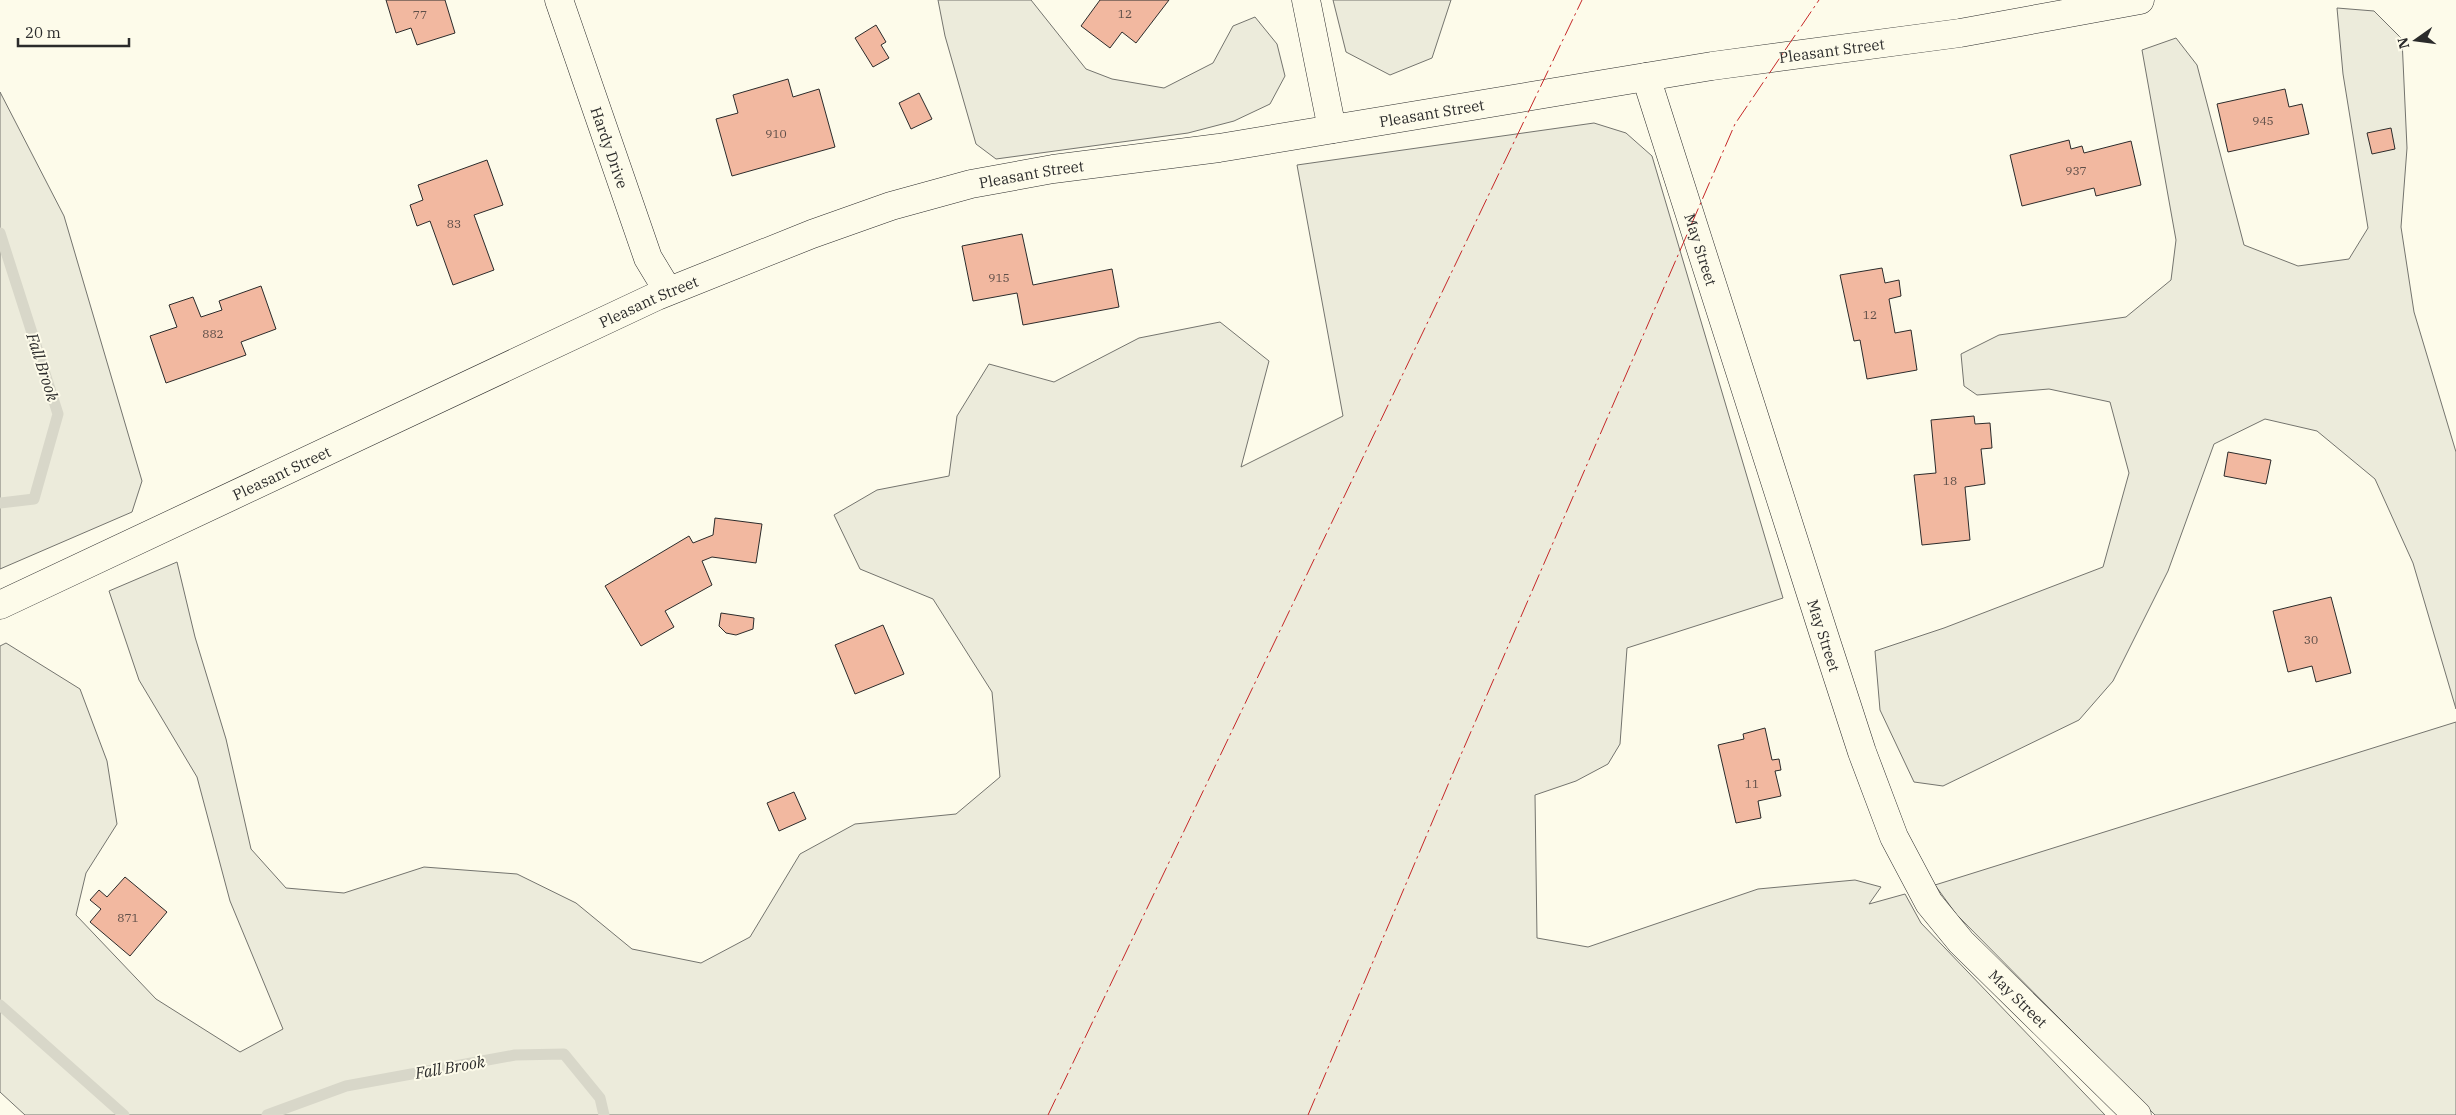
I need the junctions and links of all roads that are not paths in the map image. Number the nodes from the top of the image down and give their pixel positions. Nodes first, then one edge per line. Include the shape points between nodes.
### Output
1 (559, 0) edge
2 (1306, 0) edge
3 (2140, 0) edge
4 (1646, 77) junction
5 (1332, 129) junction
6 (668, 291) junction
7 (0, 605) edge
8 (2137, 1115) edge

1 - 6 street, Hardy Drive via 648,258
2 - 5 street
3 - 4 street, Pleasant Street via 1960,33
4 - 5 street, Pleasant Street
4 - 8 street, May Street via 1856,734 1894,837 1929,903 1961,942
5 - 6 street, Pleasant Street via 971,184 891,206
6 - 7 street, Pleasant Street

